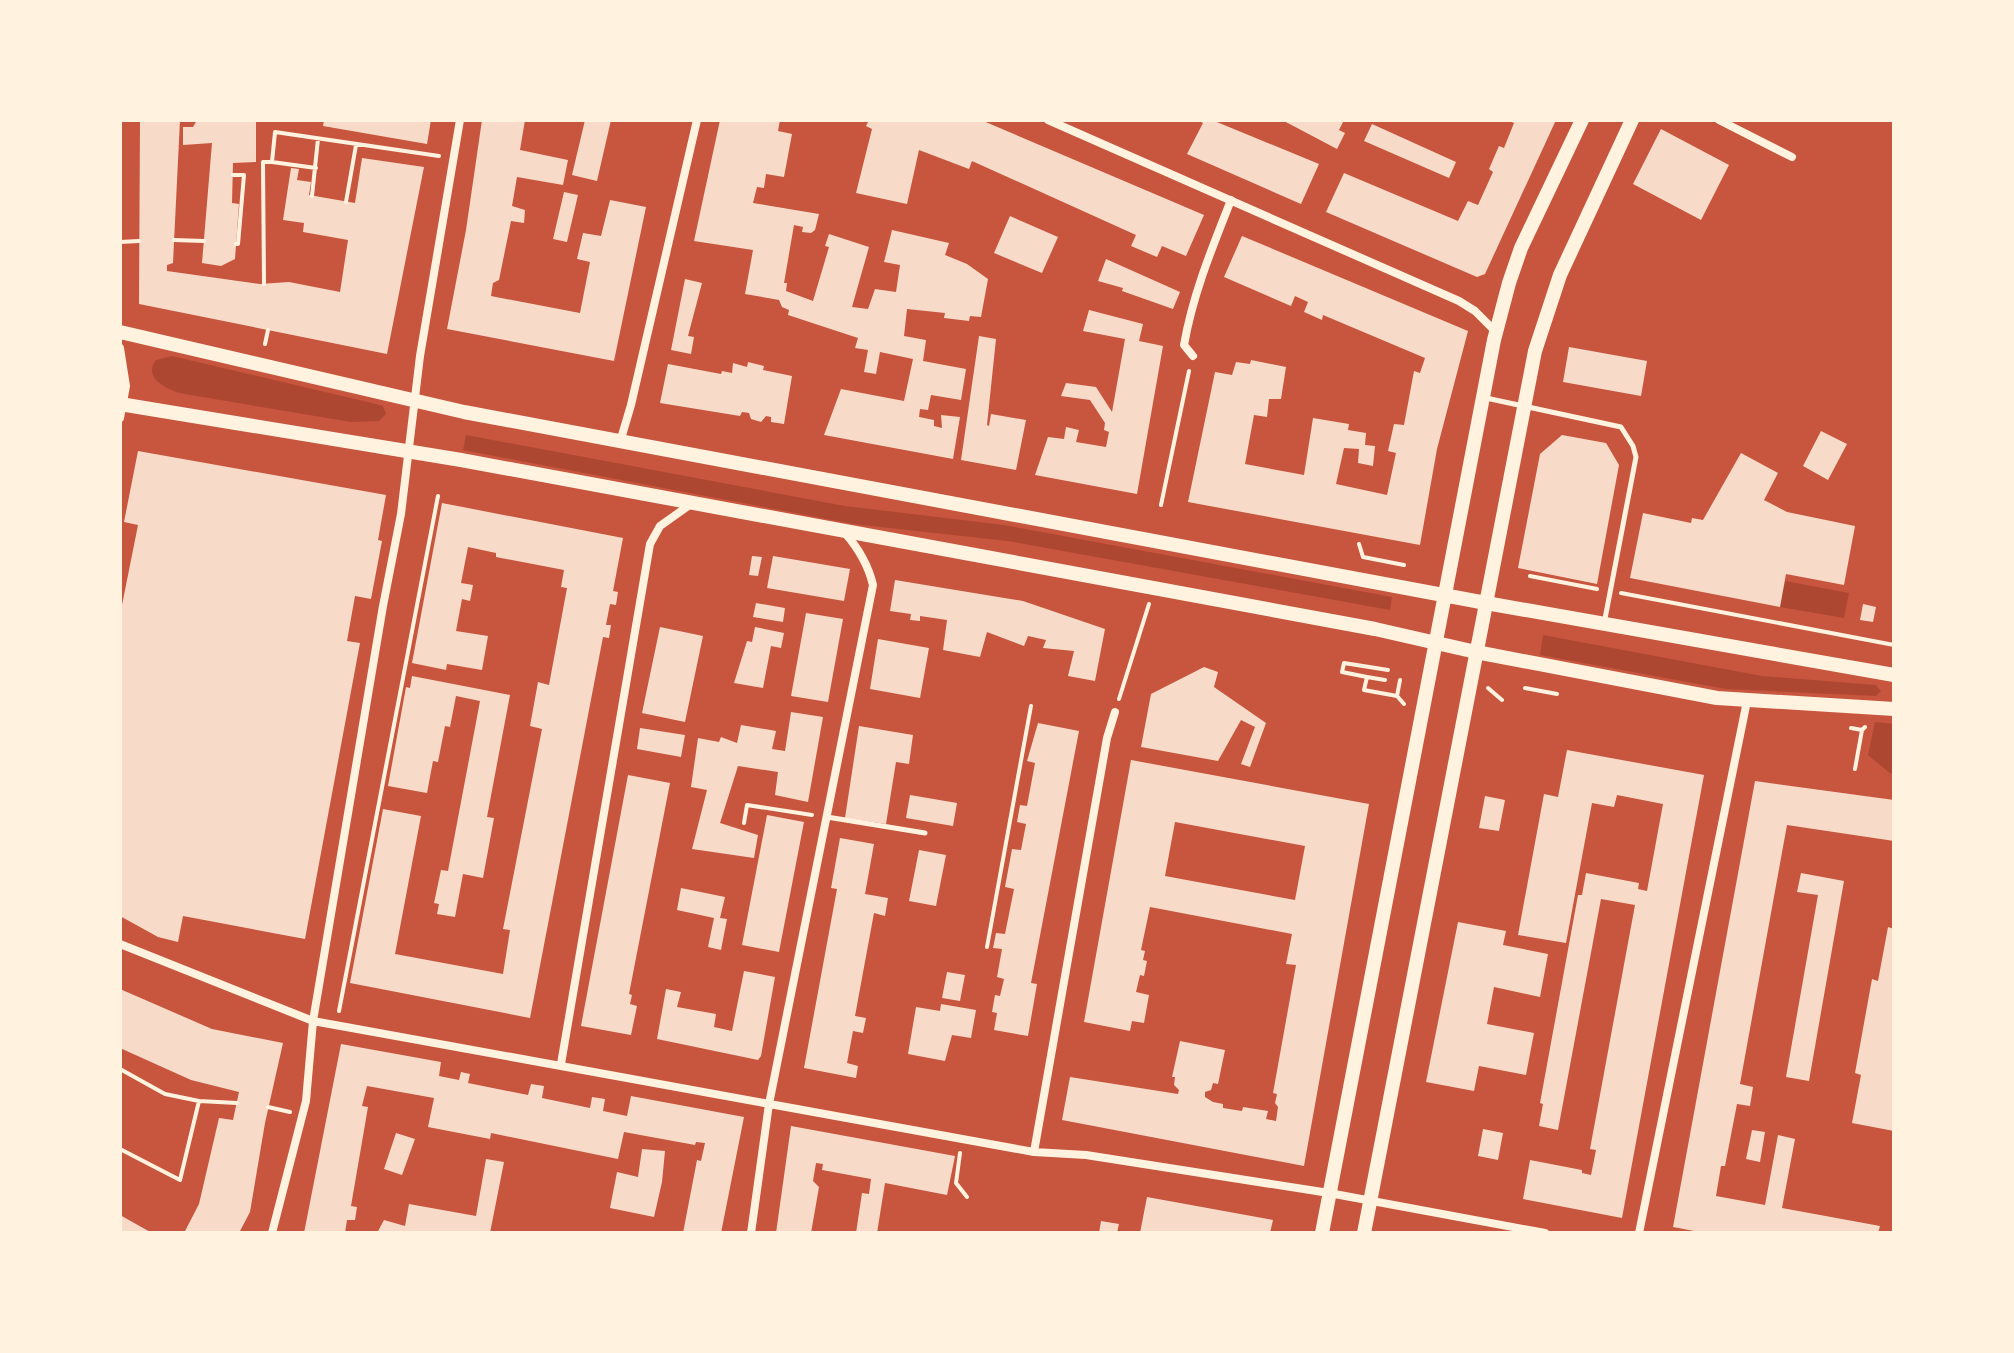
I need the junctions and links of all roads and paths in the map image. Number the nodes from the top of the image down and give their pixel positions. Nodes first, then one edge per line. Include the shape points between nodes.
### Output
1 (460, 120) edge
2 (697, 120) edge
3 (1048, 120) edge
4 (1582, 120) edge
5 (1632, 120) edge
6 (1719, 120) edge
7 (318, 139) junction
8 (356, 145) junction
9 (1792, 157) dead end
10 (454, 158) junction
11 (272, 162) junction
12 (316, 168) junction
13 (233, 175) dead end
14 (312, 196) dead end
15 (1231, 200) junction
16 (346, 202) dead end
17 (174, 240) dead end
18 (139, 241) dead end
19 (204, 241) dead end
20 (120, 242) edge
21 (236, 244) dead end
22 (264, 284) dead end
23 (268, 330) dead end
24 (120, 332) edge
25 (1496, 332) junction
26 (265, 344) dead end
27 (120, 348) edge
28 (1193, 356) joint
29 (1483, 398) junction
30 (416, 401) junction
31 (1523, 407) junction
32 (122, 409) edge
33 (620, 442) junction
34 (408, 453) junction
35 (438, 496) dead end
36 (691, 504) junction
37 (1161, 505) dead end
38 (845, 532) junction
39 (1359, 544) dead end
40 (1404, 565) dead end
41 (1530, 576) dead end
42 (1155, 589) junction
43 (1611, 591) junction
44 (1444, 595) junction
45 (1486, 603) junction
46 (1604, 624) junction
47 (1435, 642) junction
48 (1894, 645) edge
49 (1476, 652) junction
50 (1388, 670) dead end
51 (1894, 675) edge
52 (1367, 677) junction
53 (1385, 680) dead end
54 (1400, 680) dead end
55 (1525, 688) dead end
56 (1557, 694) dead end
57 (1397, 696) junction
58 (1747, 701) junction
59 (1404, 704) dead end
60 (1031, 706) dead end
61 (1891, 706) edge
62 (1115, 712) joint
63 (1851, 728) dead end
64 (1855, 769) dead end
65 (826, 817) junction
66 (744, 823) dead end
67 (925, 833) dead end
68 (120, 944) edge
69 (987, 947) dead end
70 (313, 1021) junction
71 (336, 1025) junction
72 (561, 1064) junction
73 (120, 1069) edge
74 (199, 1101) junction
75 (237, 1103) dead end
76 (769, 1104) junction
77 (962, 1139) junction
78 (120, 1149) edge
79 (1034, 1152) junction
80 (1329, 1193) junction
81 (967, 1197) dead end
82 (1370, 1200) junction
83 (272, 1233) edge
84 (751, 1233) edge
85 (1322, 1233) edge
86 (1364, 1233) edge
87 (1545, 1233) edge
88 (1639, 1233) edge

1 - 10 street
2 - 33 street
3 - 15 street
4 - 25 main road via 1521,248
5 - 31 main road via 1552,295
6 - 9 street
7 - 8 path
7 - 11 path via 275,132
7 - 12 path
8 - 10 path
8 - 16 path
10 - 30 street
11 - 12 path
11 - 22 path via 263,162
12 - 14 path
13 - 21 path via 244,175
15 - 25 street via 1468,305
15 - 28 street via 1189,317 1184,345
17 - 19 path
18 - 20 path
23 - 26 path
24 - 30 main road
25 - 29 main road
27 - 32 street via 126,386
28 - 37 path
29 - 31 lane
29 - 44 main road
30 - 33 main road
30 - 34 street
31 - 43 lane via 1621,427 1633,446 1636,457
31 - 45 main road
32 - 34 main road
33 - 44 main road
34 - 36 main road
34 - 70 street
35 - 71 path
36 - 38 main road
36 - 72 street via 660,526 650,544
38 - 42 main road
38 - 65 street via 862,554 873,585
39 - 40 path via 1363,557
41 - 43 path
42 - 47 main road
42 - 62 path
43 - 46 lane
43 - 48 path
44 - 45 main road
44 - 47 main road
45 - 46 main road
45 - 49 main road
46 - 51 main road
47 - 49 main road
47 - 80 main road
49 - 58 main road
49 - 82 main road
50 - 52 path via 1344,663 1342,672
52 - 53 path
52 - 57 path via 1364,690
54 - 57 path
55 - 56 path
57 - 59 path
58 - 61 main road
58 - 88 street
60 - 69 path
62 - 79 street
63 - 64 path via 1862,730
65 - 66 path via 747,805
65 - 67 lane
65 - 76 street
68 - 70 street
70 - 71 street
70 - 83 street via 306,1101
71 - 72 street
72 - 76 street
73 - 74 path via 165,1094
74 - 75 path
74 - 78 path via 180,1180
76 - 77 street
76 - 84 street
77 - 79 street
77 - 81 path via 956,1183
79 - 80 street via 1086,1155
80 - 82 street
80 - 85 main road
82 - 86 main road
82 - 87 street

